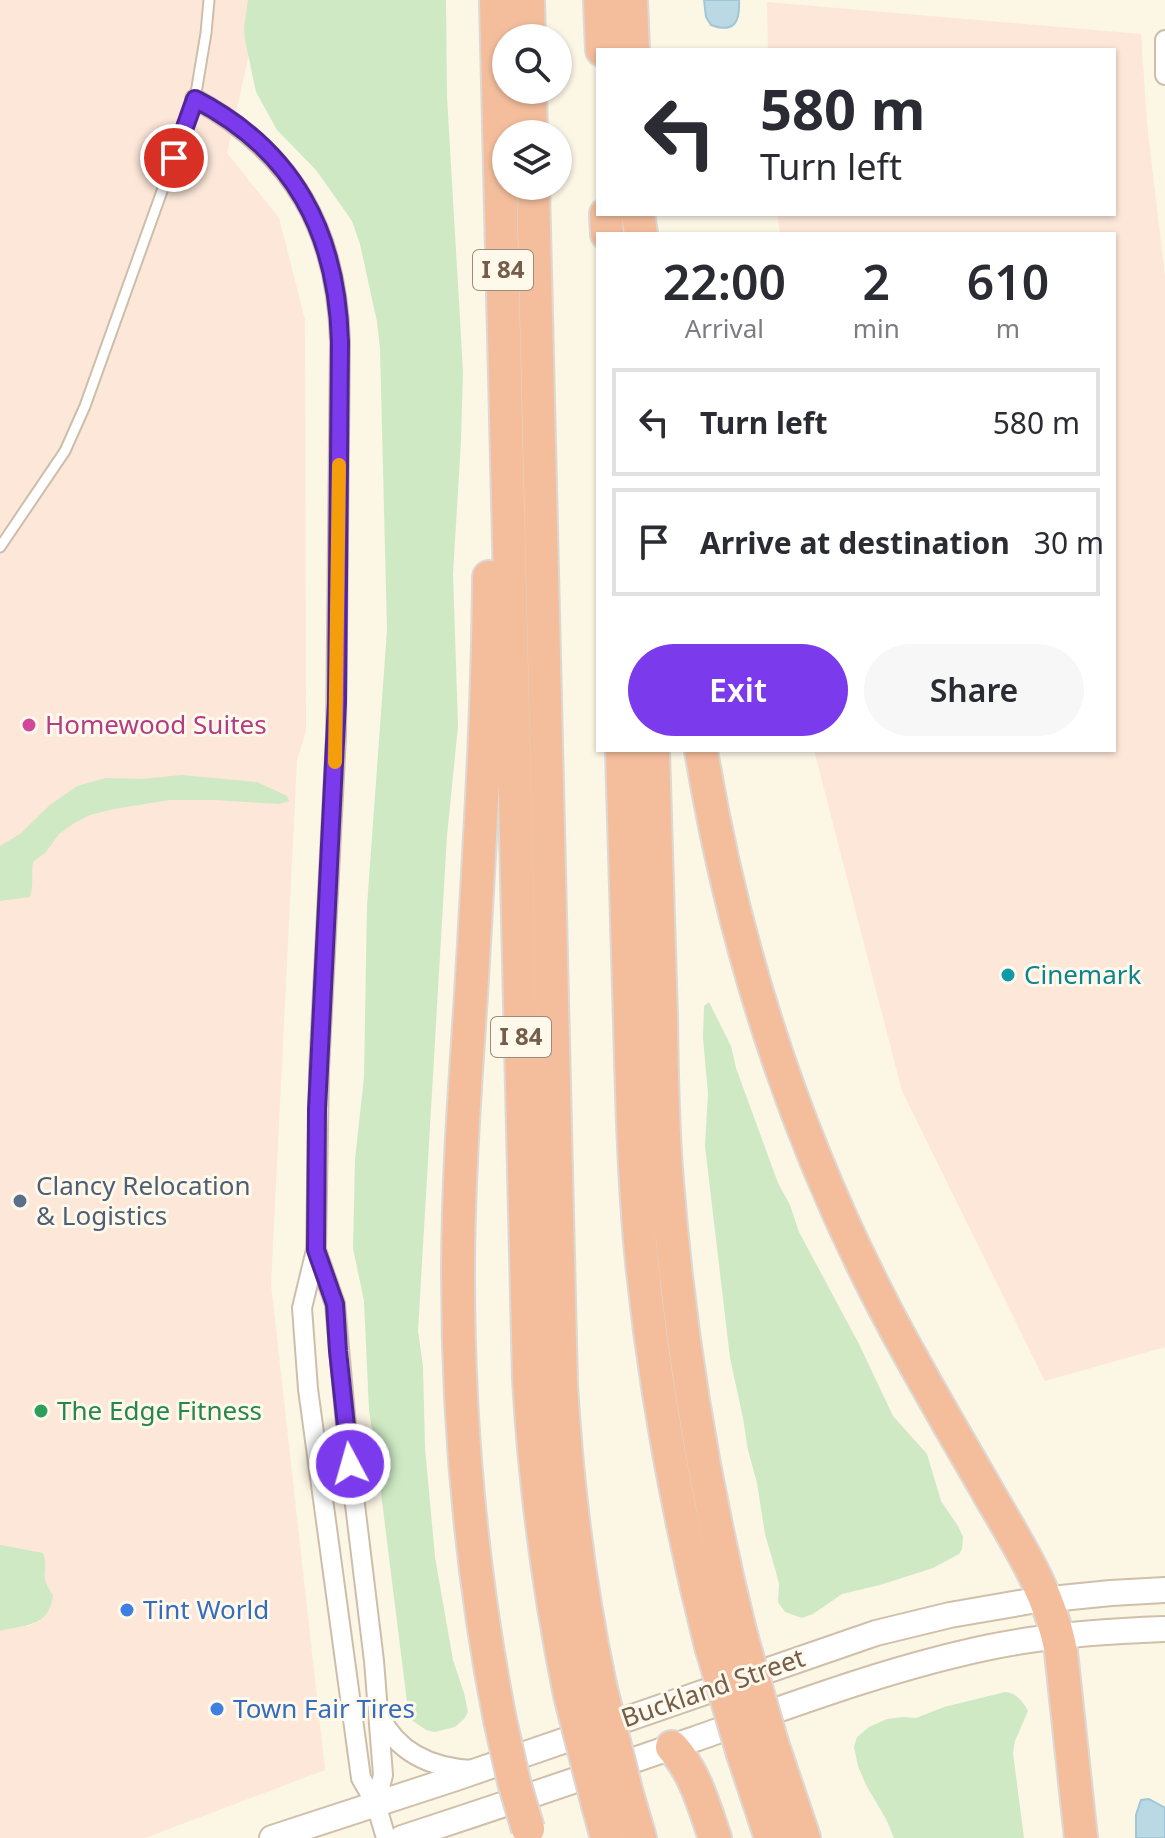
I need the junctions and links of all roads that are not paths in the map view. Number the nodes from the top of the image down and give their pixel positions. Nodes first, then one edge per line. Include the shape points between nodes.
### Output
1 (209, 0) edge
2 (496, 0) edge
3 (528, 0) edge
4 (600, 0) edge
5 (631, 0) edge
6 (529, 24) edge
7 (1165, 40) edge
8 (602, 48) edge
9 (633, 48) edge
10 (1165, 75) edge
11 (195, 99) junction
12 (533, 200) edge
13 (506, 375) junction
14 (0, 547) edge
15 (622, 752) edge
16 (653, 752) edge
17 (701, 752) edge
18 (316, 1250) junction
19 (314, 1434) junction
20 (348, 1447) junction
21 (1165, 1590) edge
22 (1045, 1599) junction
23 (1165, 1629) edge
24 (1058, 1637) junction
25 (585, 1690) junction
26 (658, 1708) junction
27 (377, 1710) junction
28 (672, 1747) junction
29 (757, 1748) junction
30 (480, 1770) junction
31 (613, 1800) junction
32 (376, 1804) junction
33 (529, 1834) edge
34 (272, 1838) edge
35 (386, 1838) edge
36 (402, 1838) edge
37 (607, 1838) edge
38 (640, 1838) edge
39 (696, 1838) edge
40 (715, 1838) edge
41 (771, 1838) edge
42 (804, 1838) edge
43 (1081, 1838) edge

1 - 11 lane
2 - 13 highway, I 84
3 - 6 highway
4 - 8 highway
5 - 9 highway
7 - 10 street
11 - 14 lane via 85,406 65,451
11 - 18 street via 248,133 293,182 327,249 339,311 337,702 318,1083
12 - 25 highway via 561,1385
13 - 25 highway, I 84 via 529,1379 555,1616
13 - 33 highway, bridge via 490,472 487,688 458,1274 468,1510 500,1720
15 - 29 highway, bridge via 632,1105 654,1366 711,1646
16 - 29 highway, bridge via 672,1240 697,1435 741,1635
17 - 22 highway via 752,977 817,1162 882,1303
18 - 19 street via 302,1308
18 - 20 street via 335,1304
19 - 20 street
19 - 32 street via 361,1778
20 - 27 street
21 - 22 main road, Buckland Street
22 - 24 highway
22 - 26 main road, Buckland Street via 876,1633
23 - 24 main road, Buckland Street
24 - 28 main road, Buckland Street via 916,1666
24 - 43 highway
25 - 31 highway, I 84, bridge
26 - 28 main road
26 - 30 main road, Buckland Street
27 - 30 street via 392,1736 413,1755 443,1766
27 - 32 street via 383,1775
28 - 36 main road, Buckland Street
28 - 39 highway via 676,1784
28 - 40 highway via 693,1777
29 - 41 highway
29 - 42 highway
30 - 32 main road, Buckland Street
31 - 37 highway, I 84
31 - 38 highway
32 - 34 main road, Buckland Street
32 - 35 street

